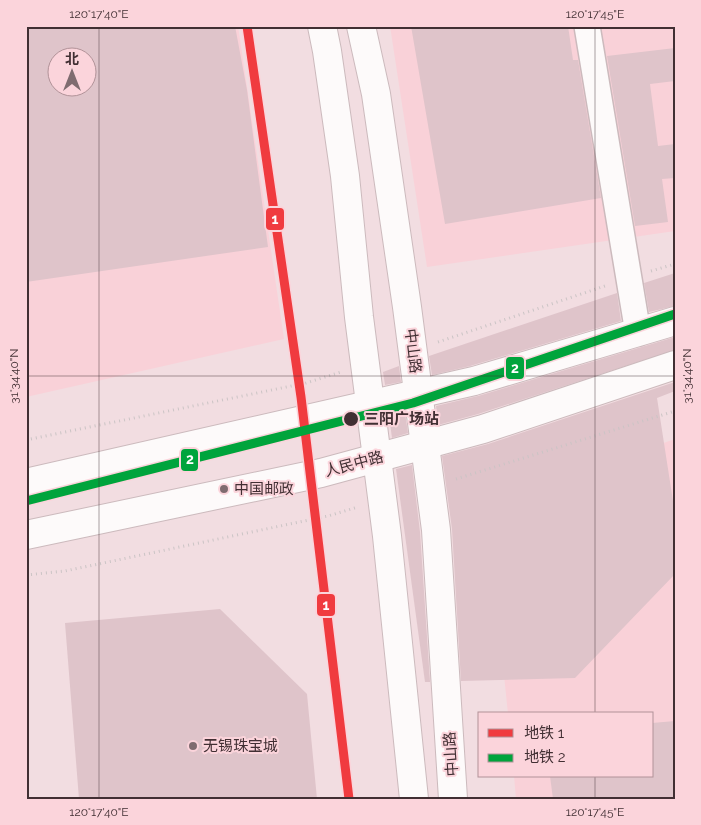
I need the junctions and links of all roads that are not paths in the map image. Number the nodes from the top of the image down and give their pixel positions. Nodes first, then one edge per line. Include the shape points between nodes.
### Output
1 (322, 26) edge
2 (361, 26) edge
3 (587, 26) edge
4 (675, 321) edge
5 (638, 333) junction
6 (675, 365) edge
7 (418, 394) junction
8 (370, 405) junction
9 (425, 445) junction
10 (377, 458) junction
11 (26, 483) edge
12 (26, 535) edge
13 (414, 799) edge
14 (453, 799) edge

1 - 8 main road via 345,176
2 - 7 main road, 中山路 via 376,94
3 - 5 street
4 - 5 main road
5 - 7 main road via 474,382
6 - 9 main road, 人民中路
7 - 8 main road
7 - 9 main road, 中山路
8 - 10 main road
8 - 11 main road
9 - 10 main road, 人民中路
9 - 14 main road, 中山路 via 436,540
10 - 12 main road, 人民中路 via 321,473
10 - 13 main road

